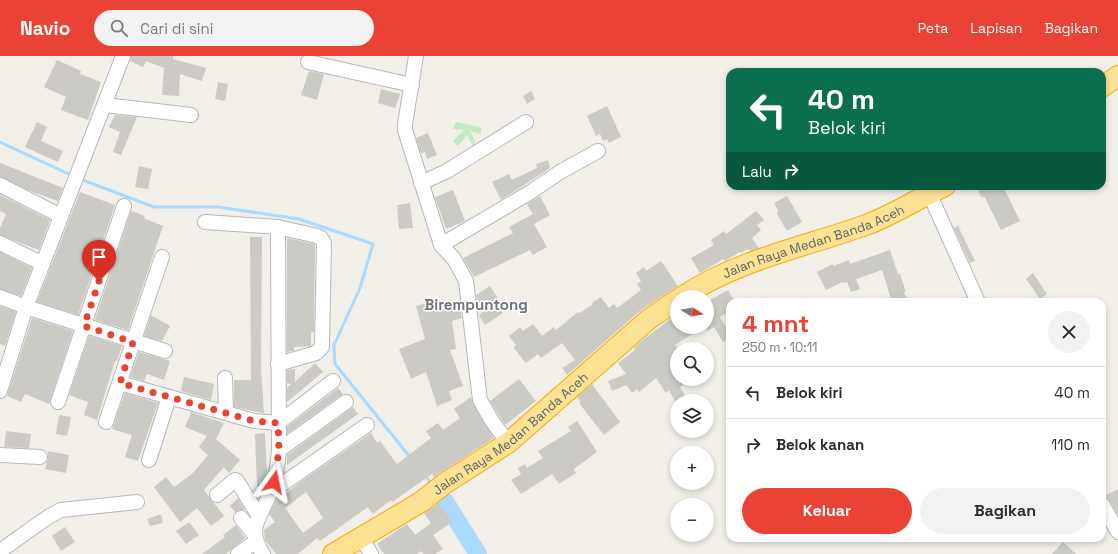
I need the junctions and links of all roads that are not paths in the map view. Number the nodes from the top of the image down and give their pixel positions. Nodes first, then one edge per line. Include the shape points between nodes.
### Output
1 (123, 56) edge
2 (416, 56) edge
3 (308, 62) dead end
4 (1118, 76) edge
5 (1106, 84) edge
6 (412, 85) junction
7 (105, 105) junction
8 (191, 115) dead end
9 (526, 122) dead end
10 (598, 151) dead end
11 (421, 183) junction
12 (0, 185) edge
13 (935, 190) edge
14 (937, 190) edge
15 (124, 206) dead end
16 (61, 216) junction
17 (205, 222) dead end
18 (278, 227) junction
19 (0, 243) edge
20 (442, 245) junction
21 (162, 258) dead end
22 (43, 264) junction
23 (693, 290) edge
24 (0, 297) edge
25 (977, 298) edge
26 (670, 305) edge
27 (26, 307) junction
28 (84, 326) junction
29 (133, 342) junction
30 (164, 351) dead end
31 (5, 354) edge
32 (278, 364) junction
33 (225, 378) dead end
34 (333, 381) dead end
35 (120, 383) junction
36 (0, 391) edge
37 (169, 397) junction
38 (58, 402) dead end
39 (346, 402) dead end
40 (226, 413) junction
41 (106, 422) dead end
42 (278, 423) junction
43 (367, 424) dead end
44 (508, 444) junction
45 (279, 450) junction
46 (0, 455) edge
47 (40, 458) dead end
48 (149, 460) dead end
49 (271, 492) junction
50 (217, 495) dead end
51 (137, 502) dead end
52 (1106, 511) edge
53 (259, 516) junction
54 (241, 518) dead end
55 (1118, 532) edge
56 (361, 537) junction
57 (255, 538) junction
58 (0, 551) edge
59 (238, 554) edge
60 (263, 554) edge
61 (333, 554) edge
62 (372, 554) edge

1 - 7 street
2 - 6 street
3 - 6 street
4 - 5 highway
6 - 11 street via 405,124
7 - 8 street
7 - 16 street
9 - 11 street via 447,171
10 - 20 street
11 - 20 street
12 - 16 street
13 - 23 highway, Jalan Raya Medan Banda Aceh via 868,224 750,263
14 - 25 street
15 - 28 street
16 - 22 street
17 - 18 street
18 - 32 street
18 - 32 street via 317,236 324,243 322,347 316,353
19 - 22 street
20 - 44 street via 466,280 480,400
21 - 29 street
22 - 27 street
24 - 27 street
26 - 44 highway, Jalan Raya Medan Banda Aceh via 649,319
27 - 28 street
27 - 31 street
28 - 29 street
28 - 38 street
29 - 30 street
29 - 35 street
31 - 36 street
32 - 42 street
33 - 40 street
34 - 42 street
35 - 37 street
35 - 41 street
37 - 40 street
37 - 48 street
39 - 45 street
40 - 42 street via 254,421
42 - 45 street
43 - 49 street
44 - 56 highway, Jalan Raya Medan Banda Aceh via 444,484 421,502
45 - 49 street via 277,473
46 - 47 street
49 - 53 street
50 - 53 street via 237,481
51 - 58 street via 61,510
52 - 55 street
53 - 57 street
54 - 57 street
56 - 61 highway, Jalan Raya Medan Banda Aceh
56 - 62 street
57 - 59 street
57 - 60 street

